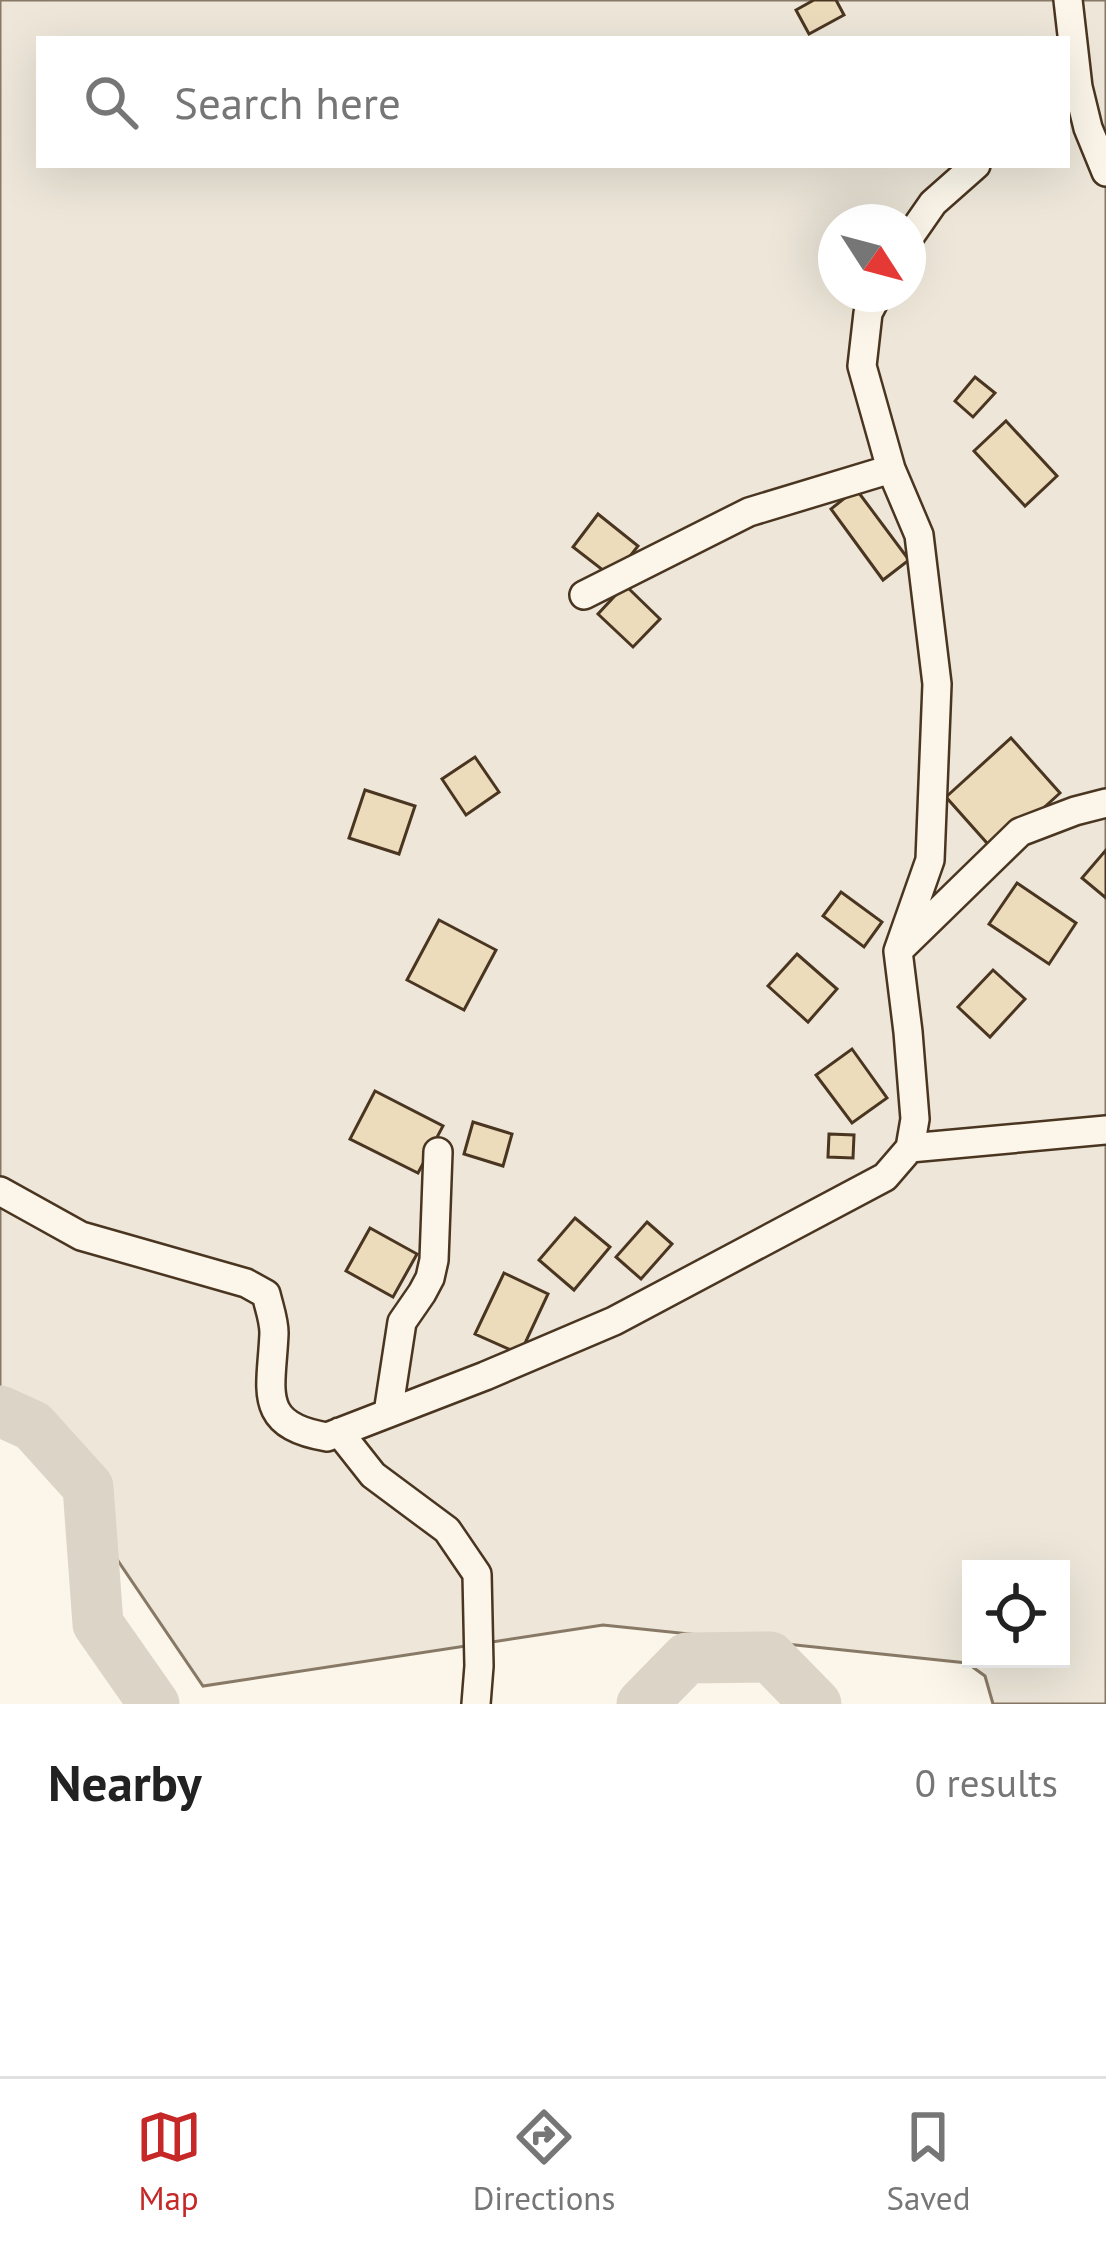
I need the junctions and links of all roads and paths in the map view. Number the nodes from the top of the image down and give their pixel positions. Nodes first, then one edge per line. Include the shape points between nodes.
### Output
1 (1068, 0) edge
2 (1078, 130) edge
3 (973, 168) edge
4 (1106, 172) edge
5 (926, 212) edge
6 (869, 312) edge
7 (891, 469) junction
8 (584, 595) dead end
9 (1106, 803) edge
10 (898, 951) junction
11 (1106, 1130) edge
12 (910, 1148) junction
13 (438, 1152) dead end
14 (0, 1191) edge
15 (388, 1413) junction
16 (339, 1432) junction
17 (476, 1704) edge

1 - 2 street
2 - 4 street
3 - 5 street
6 - 7 street via 862,366
7 - 8 street via 749,512
7 - 10 street via 919,535 938,684 930,860
9 - 10 street via 1020,832
10 - 12 street via 915,1119
11 - 12 street
12 - 15 street via 885,1178 614,1321
13 - 15 street via 434,1259 402,1322
14 - 16 street via 81,1236 266,1294 274,1326 269,1395 300,1433
15 - 16 street
16 - 17 street via 373,1475 447,1530 477,1574

